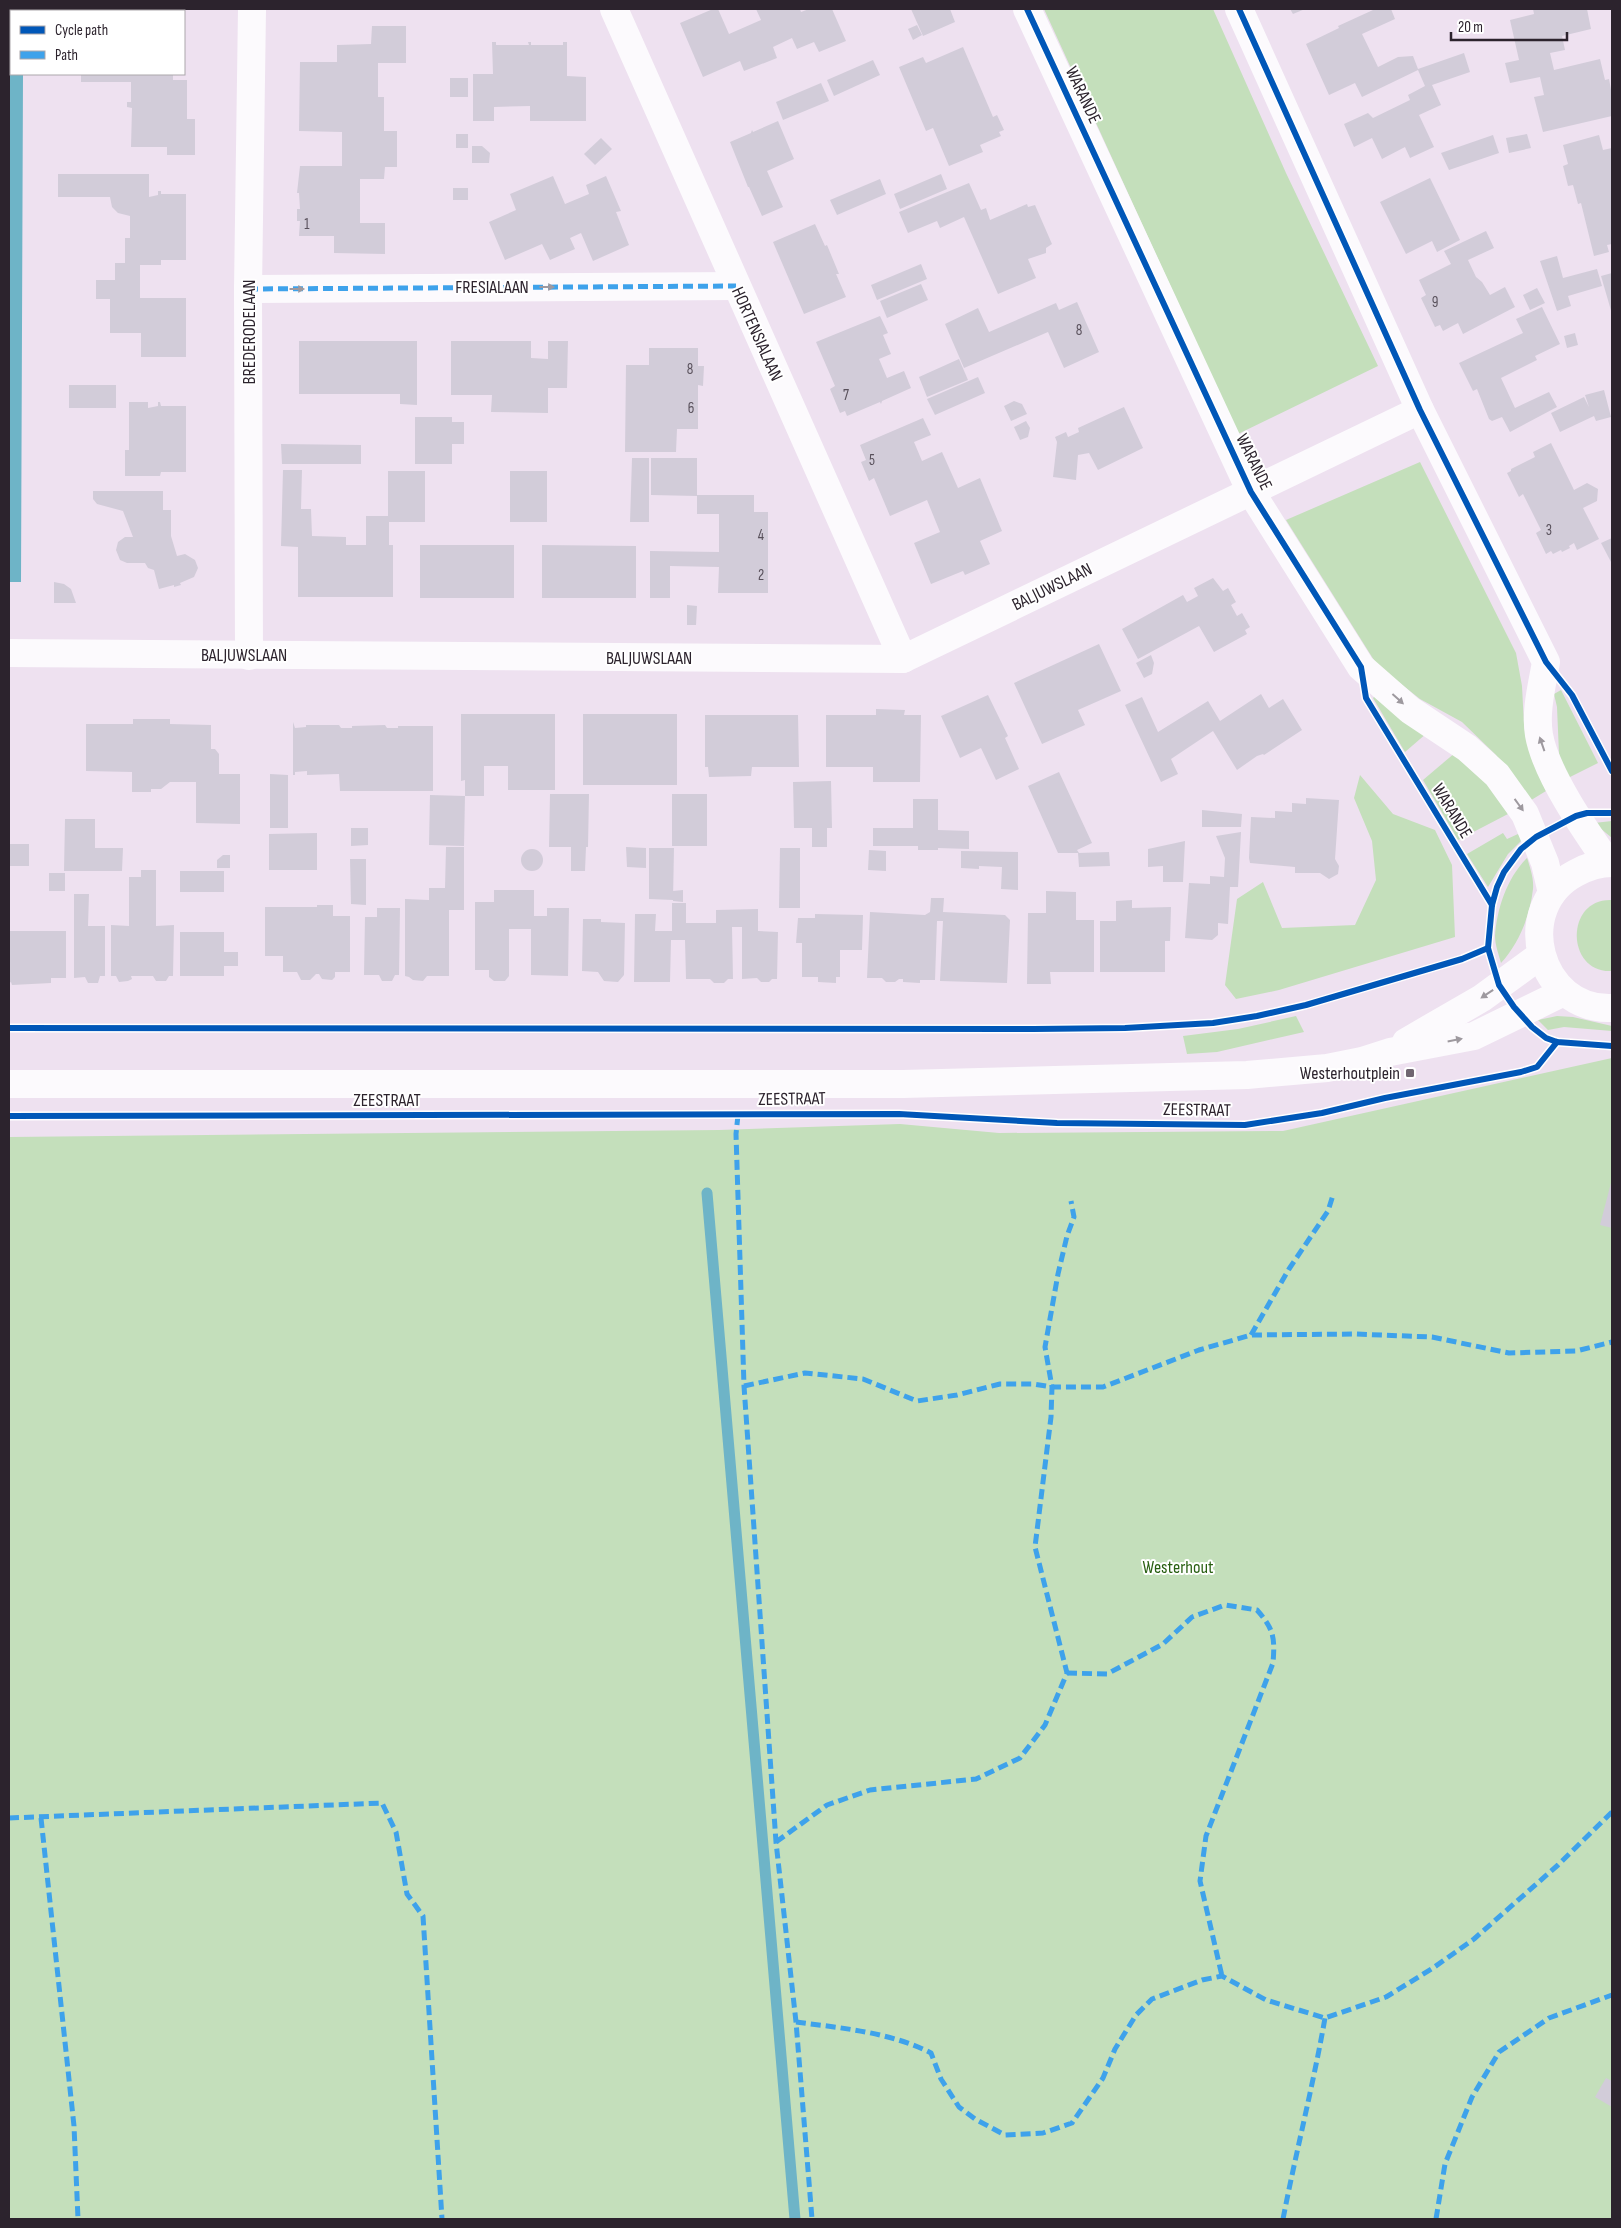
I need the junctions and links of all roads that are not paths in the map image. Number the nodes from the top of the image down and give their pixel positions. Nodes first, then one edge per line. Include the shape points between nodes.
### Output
1 (252, 9) edge
2 (614, 9) edge
3 (1027, 9) edge
4 (1239, 9) edge
5 (736, 286) junction
6 (248, 289) junction
7 (1420, 410) junction
8 (1251, 492) junction
9 (9, 653) edge
10 (248, 656) junction
11 (903, 659) junction
12 (1610, 863) edge
13 (1552, 893) junction
14 (1541, 956) junction
15 (1564, 992) junction
16 (1612, 1008) edge
17 (1390, 1052) junction
18 (9, 1084) edge

1 - 6 main road, BREDERODELAAN
2 - 5 main road, HORTENSIALAAN
3 - 8 main road, WARANDE
4 - 7 main road
6 -> 5 main road, FRESIALAAN
5 - 11 main road, HORTENSIALAAN
6 - 10 main road, BREDERODELAAN
7 - 8 main road, WARANDE
12 -> 7 main road via 1576,816 1539,735 1539,698 1546,662
8 - 11 main road, BALJUWSLAAN
8 -> 13 main road, WARANDE via 1361,667 1410,710 1467,748 1497,775 1525,814 1545,863
9 - 10 main road, BALJUWSLAAN
10 - 11 main road, BALJUWSLAAN
12 - 13 main road via 1586,867 1567,878
13 - 14 main road via 1542,913 1538,934
14 - 15 main road
14 -> 17 main road, ZEESTRAAT via 1482,998
15 - 16 main road via 1583,1003
17 -> 15 main road, ZEESTRAAT via 1474,1036
17 - 18 main road, ZEESTRAAT via 1327,1068 1247,1075 903,1084

